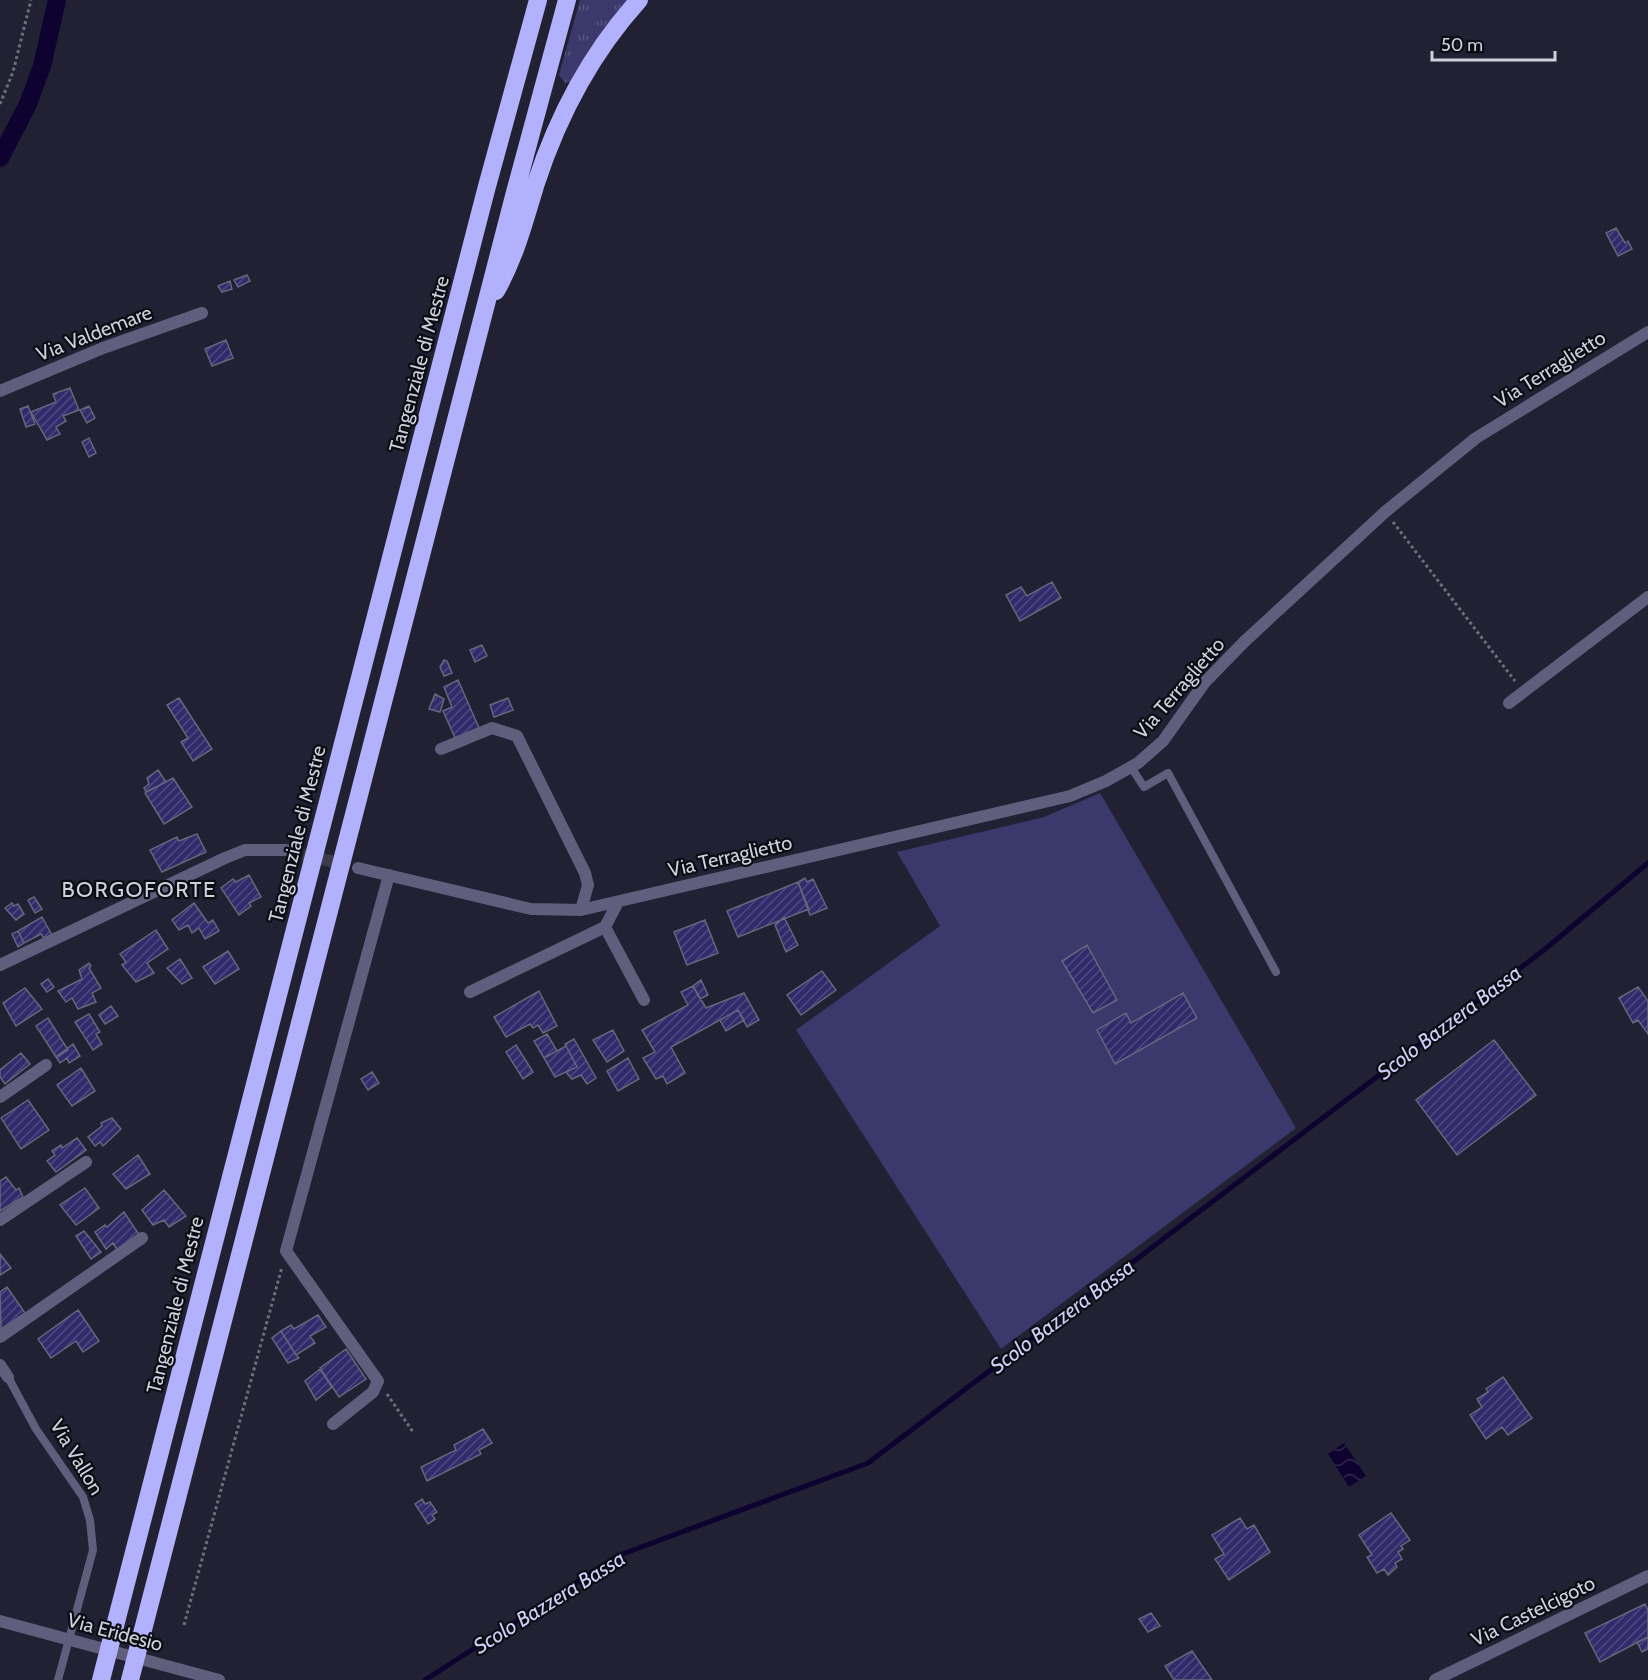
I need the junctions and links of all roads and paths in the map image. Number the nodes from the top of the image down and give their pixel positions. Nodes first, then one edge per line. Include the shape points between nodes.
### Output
1 (31, 0) edge
2 (538, 0) edge
3 (567, 0) edge
4 (639, 0) edge
5 (0, 104) edge
6 (202, 313) dead end
7 (481, 322) junction
8 (1648, 332) edge
9 (0, 391) edge
10 (1385, 512) junction
11 (1648, 597) edge
12 (1523, 692) junction
13 (1509, 703) dead end
14 (441, 749) dead end
15 (1131, 767) junction
16 (286, 850) tunnel mouth
17 (358, 867) tunnel mouth
18 (389, 875) junction
19 (618, 902) junction
20 (581, 910) junction
21 (605, 927) junction
22 (0, 965) edge
23 (1276, 972) dead end
24 (470, 992) dead end
25 (644, 1000) dead end
26 (46, 1065) dead end
27 (0, 1097) edge
28 (86, 1162) dead end
29 (0, 1220) edge
30 (142, 1238) dead end
31 (286, 1251) junction
32 (0, 1337) edge
33 (0, 1365) edge
34 (8, 1377) joint
35 (378, 1381) junction
36 (333, 1424) dead end
37 (413, 1432) dead end
38 (1648, 1576) edge
39 (0, 1621) edge
40 (184, 1624) dead end
41 (215, 1678) edge
42 (58, 1680) edge
43 (100, 1680) edge
44 (130, 1680) edge
45 (1436, 1680) edge

1 - 5 path via 13,72
2 - 43 highway, Tangenziale di Mestre
3 - 7 highway
4 - 7 highway via 604,42 570,102 536,183 518,248
6 - 9 street, Via Valdemare via 103,348
7 - 44 highway
8 - 10 street, Via Terraglietto via 1476,438
10 - 12 path
10 - 15 street, Via Terraglietto via 1204,682 1163,741
11 - 12 street
12 - 13 street
14 - 20 street via 492,728 517,736 585,873 588,885
15 - 19 street, Via Terraglietto via 1070,796
15 - 23 lane via 1144,787 1168,773
16 - 22 street via 245,850 225,858
17 - 18 street, Via Terraglietto
18 - 20 street, Via Terraglietto via 531,909
18 - 31 street
19 - 20 street, Via Terraglietto
19 - 21 street
21 - 24 street
21 - 25 street
26 - 27 street
28 - 29 street
30 - 32 street
31 - 35 street
31 - 40 path
33 - 34 street, Via Vallon
34 - 42 lane, Via Vallon via 36,1429 83,1497 90,1520 93,1551
35 - 36 street via 374,1392
35 - 37 path
38 - 45 street, Via Castelcigoto
39 - 41 street, Via Eridesio

